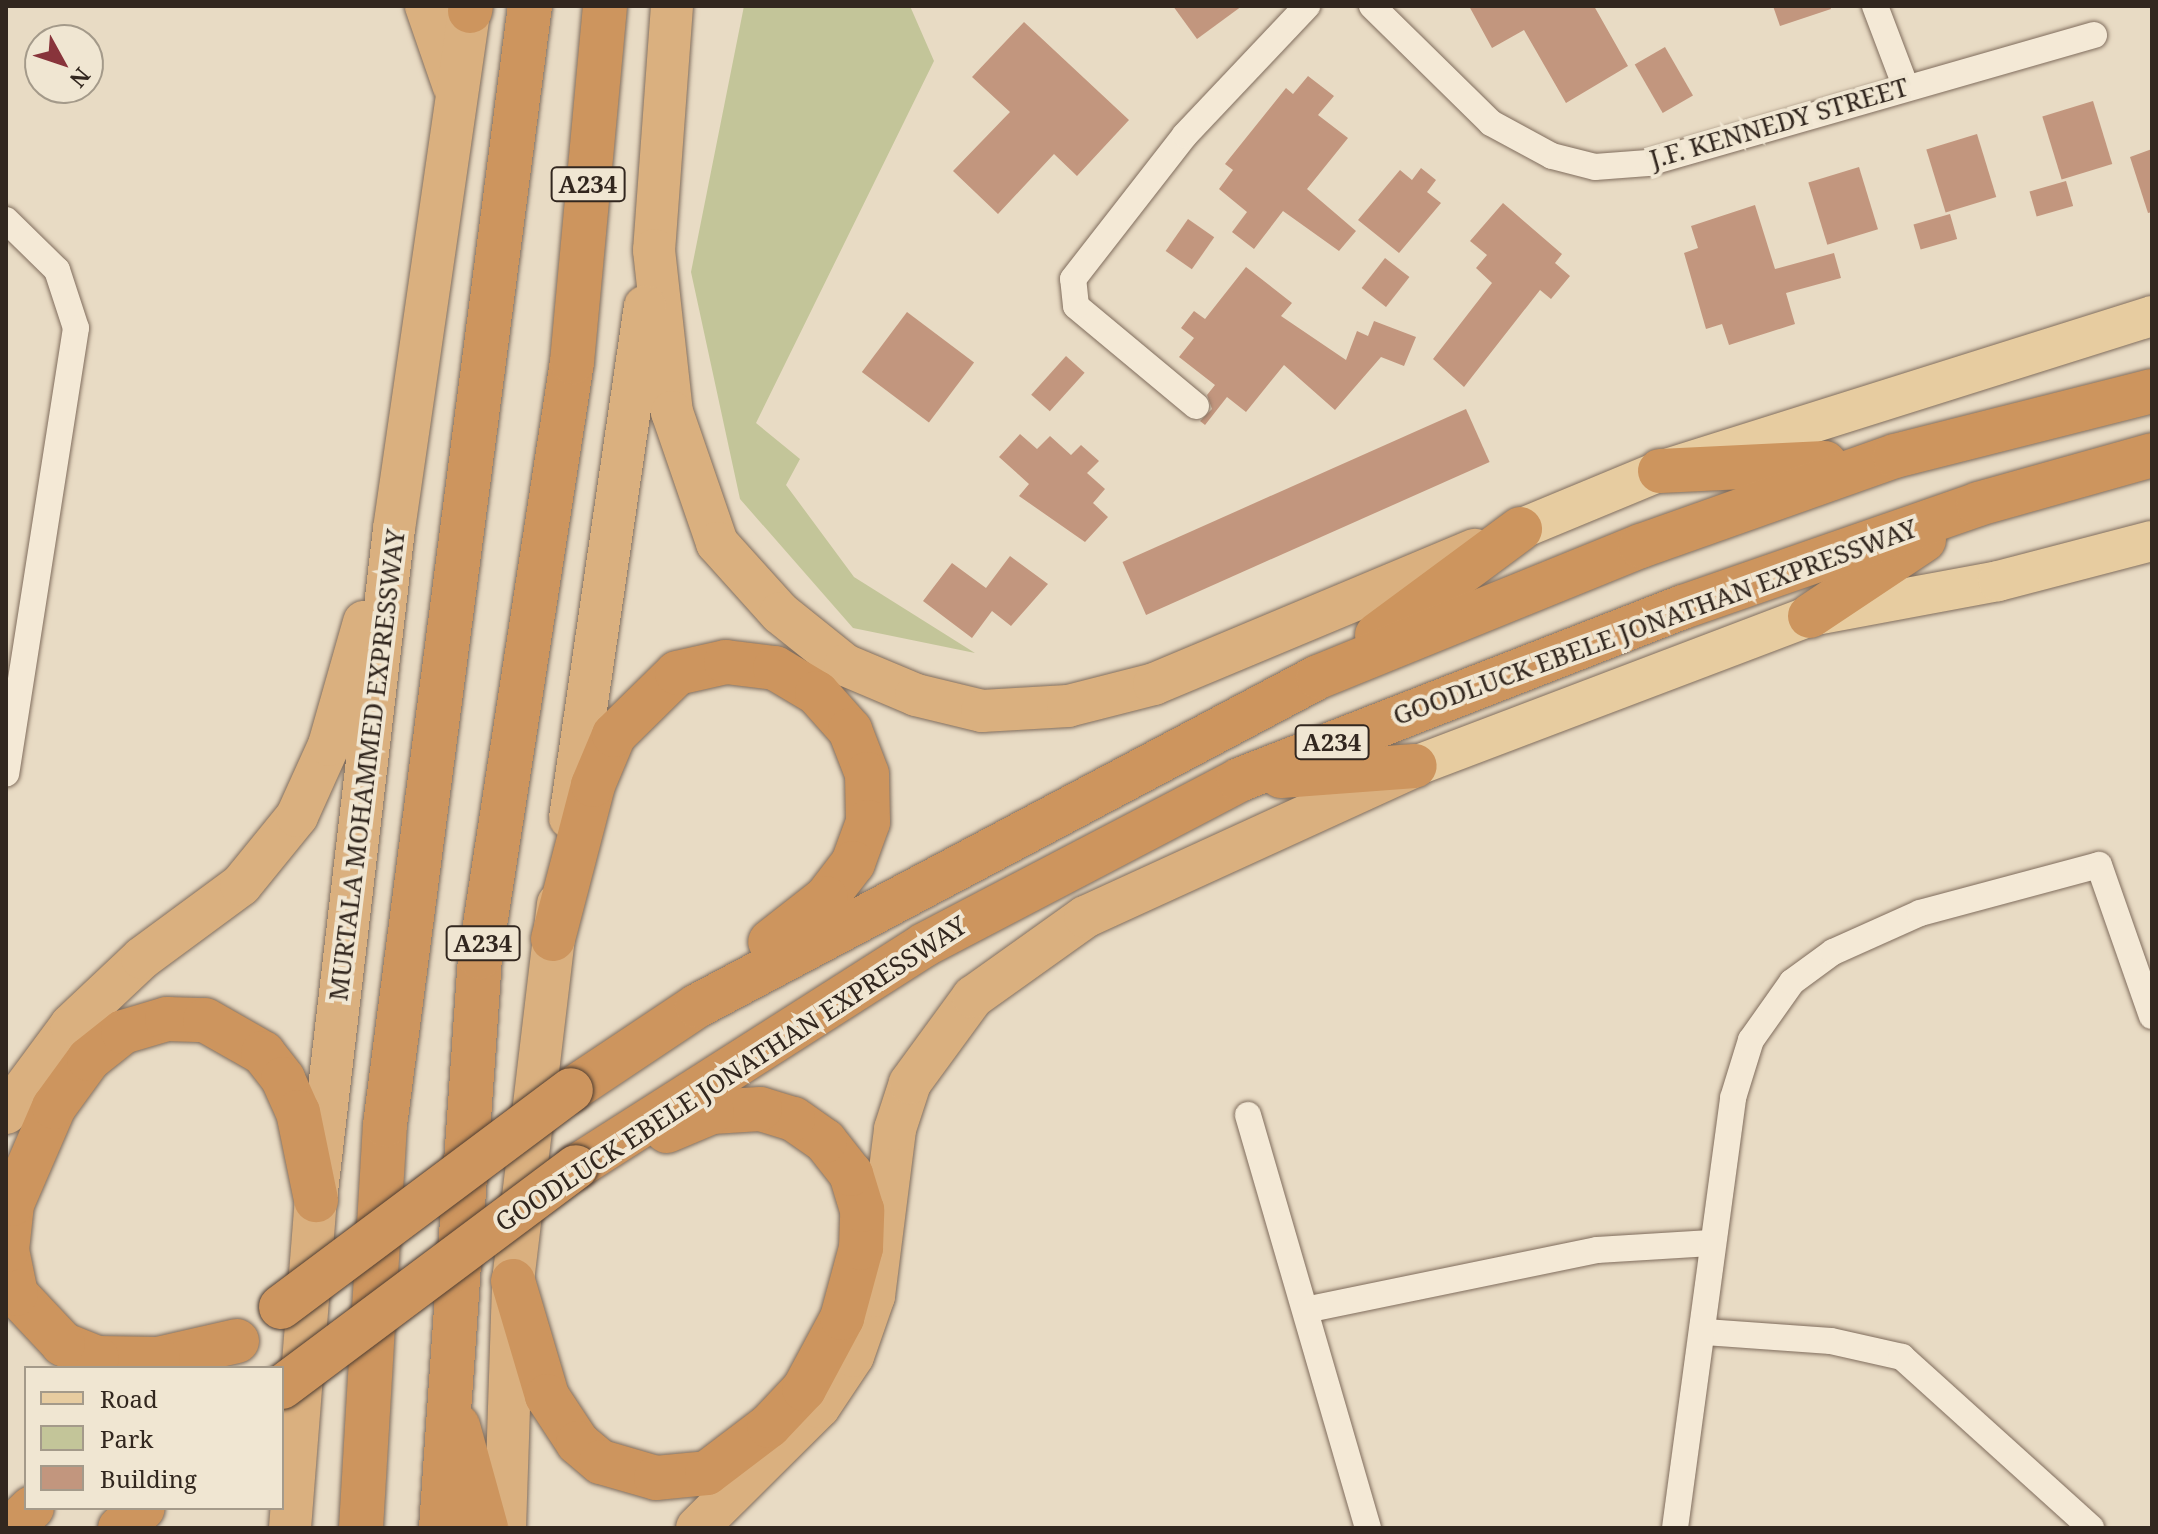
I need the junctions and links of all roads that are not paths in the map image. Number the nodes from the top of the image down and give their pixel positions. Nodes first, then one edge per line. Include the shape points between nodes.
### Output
1 (426, 6) edge
2 (605, 6) edge
3 (672, 6) edge
4 (684, 6) edge
5 (1307, 6) edge
6 (1372, 6) edge
7 (1875, 6) edge
8 (470, 8) edge
9 (529, 13) edge
10 (2094, 35) dead end
11 (669, 51) junction
12 (1905, 85) junction
13 (454, 88) junction
14 (6, 220) edge
15 (654, 250) junction
16 (2152, 316) edge
17 (2152, 391) edge
18 (1196, 406) dead end
19 (2152, 455) edge
20 (1895, 456) junction
21 (1660, 471) junction
22 (1978, 504) junction
23 (394, 529) junction
24 (1520, 529) junction
25 (2152, 541) edge
26 (1810, 616) junction
27 (1318, 677) junction
28 (1415, 766) junction
29 (6, 774) edge
30 (1239, 780) junction
31 (553, 939) junction
32 (697, 1006) junction
33 (2152, 1016) edge
34 (6, 1113) edge
35 (1248, 1115) dead end
36 (584, 1162) junction
37 (316, 1200) junction
38 (1711, 1243) junction
39 (513, 1281) junction
40 (1310, 1309) junction
41 (1705, 1332) junction
42 (237, 1341) junction
43 (206, 1366) edge
44 (284, 1386) edge
45 (447, 1387) junction
46 (30, 1510) edge
47 (141, 1510) edge
48 (11, 1528) edge
49 (120, 1528) edge
50 (290, 1528) edge
51 (361, 1528) edge
52 (441, 1528) edge
53 (486, 1528) edge
54 (505, 1528) edge
55 (697, 1528) edge
56 (1368, 1528) edge
57 (1675, 1528) edge
58 (2091, 1528) edge

1 - 13 highway
2 - 45 highway, A234 via 572,362 480,957
3 - 11 highway
4 - 11 highway
5 - 18 street via 1185,135 1073,279 1076,306
6 - 12 street, J.F. KENNEDY STREET via 1491,123 1552,156 1595,167 1648,163
7 - 12 street
8 - 13 highway, MURTALA MOHAMMED EXPRESSWAY
9 - 51 highway, A234 via 385,1125
10 - 12 street, J.F. KENNEDY STREET
11 - 15 highway
13 - 23 highway, MURTALA MOHAMMED EXPRESSWAY
14 - 29 street via 57,270 76,328
15 - 24 highway via 672,412 717,543 780,613 845,665 916,695 982,711 1068,706 1154,684
15 - 31 highway
16 - 21 main road
17 - 20 highway, A234
19 - 22 highway, GOODLUCK EBELE JONATHAN EXPRESSWAY / A234
20 - 21 highway
20 - 27 highway, A234 via 1641,546
21 - 24 main road
22 - 26 highway
22 - 30 highway, GOODLUCK EBELE JONATHAN EXPRESSWAY / A234 via 1669,612
23 - 34 highway via 329,745 297,816 241,885 142,958 71,1025
23 - 37 highway, MURTALA MOHAMMED EXPRESSWAY
24 - 27 highway
25 - 26 main road, GOODLUCK EBELE JONATHAN EXPRESSWAY via 1998,581
26 - 28 main road, GOODLUCK EBELE JONATHAN EXPRESSWAY
27 - 32 highway, A234
28 - 30 highway
28 - 55 highway via 1085,917 973,997 910,1083 895,1129 874,1296 853,1356 819,1407
30 - 36 highway, GOODLUCK EBELE JONATHAN EXPRESSWAY / A234 via 924,945
31 - 32 highway via 593,785 614,735 677,673 726,662 775,668 817,693 850,730 867,774 868,822 853,863 826,898
31 - 39 highway
32 - 42 highway, A234, bridge via 571,1090
33 - 38 street via 2099,865 1867,934 1792,982 1751,1040 1733,1098
35 - 40 street
36 - 39 highway via 729,1109 793,1119 825,1141 851,1174 862,1210 853,1282 829,1351 769,1426 707,1473 631,1474 578,1443 547,1396
36 - 44 highway, GOODLUCK EBELE JONATHAN EXPRESSWAY / A234, bridge
37 - 42 highway via 298,1112 283,1079 263,1053 205,1020 167,1019 123,1032 89,1059 54,1107 12,1204 7,1250 16,1294 63,1344 97,1358 158,1359
37 - 50 highway, MURTALA MOHAMMED EXPRESSWAY
38 - 40 street via 1582,1253
38 - 41 street
39 - 54 highway
40 - 56 street
41 - 57 street
41 - 58 street via 1831,1341 1902,1357
42 - 43 highway, A234
45 - 52 highway, A234
45 - 53 highway
46 - 48 highway
47 - 49 highway

